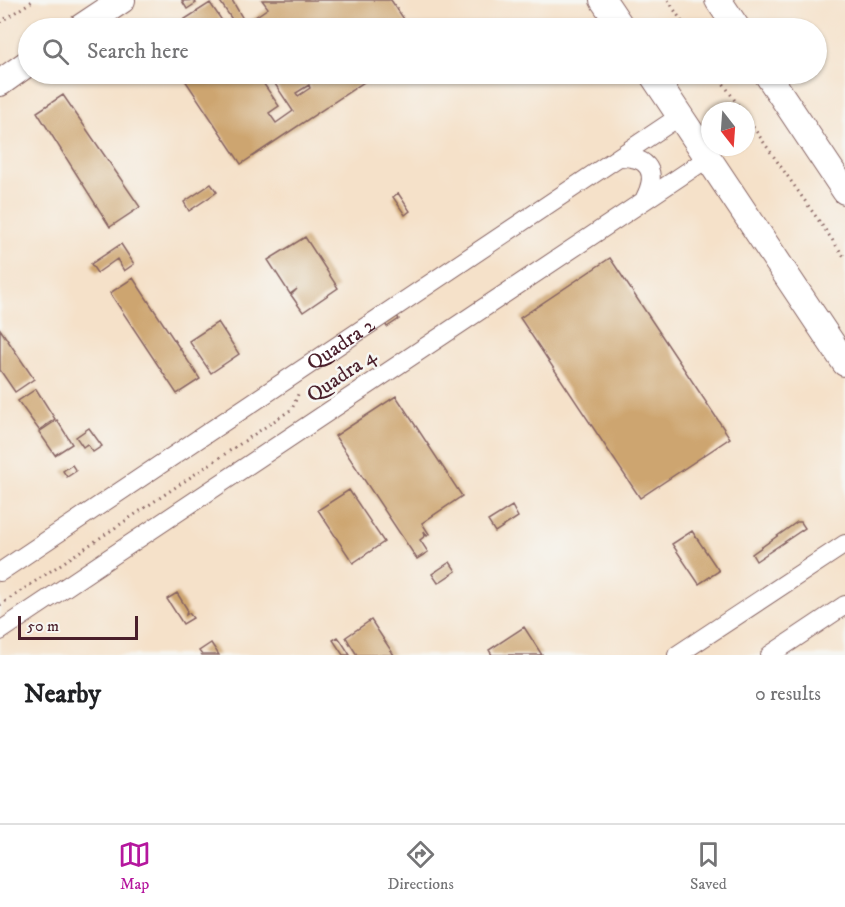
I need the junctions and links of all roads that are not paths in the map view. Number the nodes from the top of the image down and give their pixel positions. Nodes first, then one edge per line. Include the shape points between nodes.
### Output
1 (122, 0) edge
2 (603, 0) edge
3 (622, 0) edge
4 (718, 0) edge
5 (95, 18) edge
6 (615, 18) edge
7 (621, 18) edge
8 (730, 18) edge
9 (18, 70) edge
10 (0, 83) edge
11 (659, 84) edge
12 (774, 84) edge
13 (680, 116) junction
14 (620, 157) junction
15 (708, 158) junction
16 (845, 191) edge
17 (645, 198) junction
18 (845, 363) edge
19 (845, 544) edge
20 (0, 572) edge
21 (845, 605) edge
22 (0, 631) edge
23 (677, 655) edge
24 (771, 655) edge

1 - 5 street
2 - 6 street
3 - 7 street
4 - 8 street
9 - 10 street
11 - 13 street
12 - 16 street
13 - 14 street, Quadra 2
13 - 15 street
14 - 17 street via 636,157 649,167 652,183
14 - 20 street, Quadra 2
15 - 17 street, Quadra 4
15 - 18 street
17 - 22 street, Quadra 4
19 - 23 street
21 - 24 street

